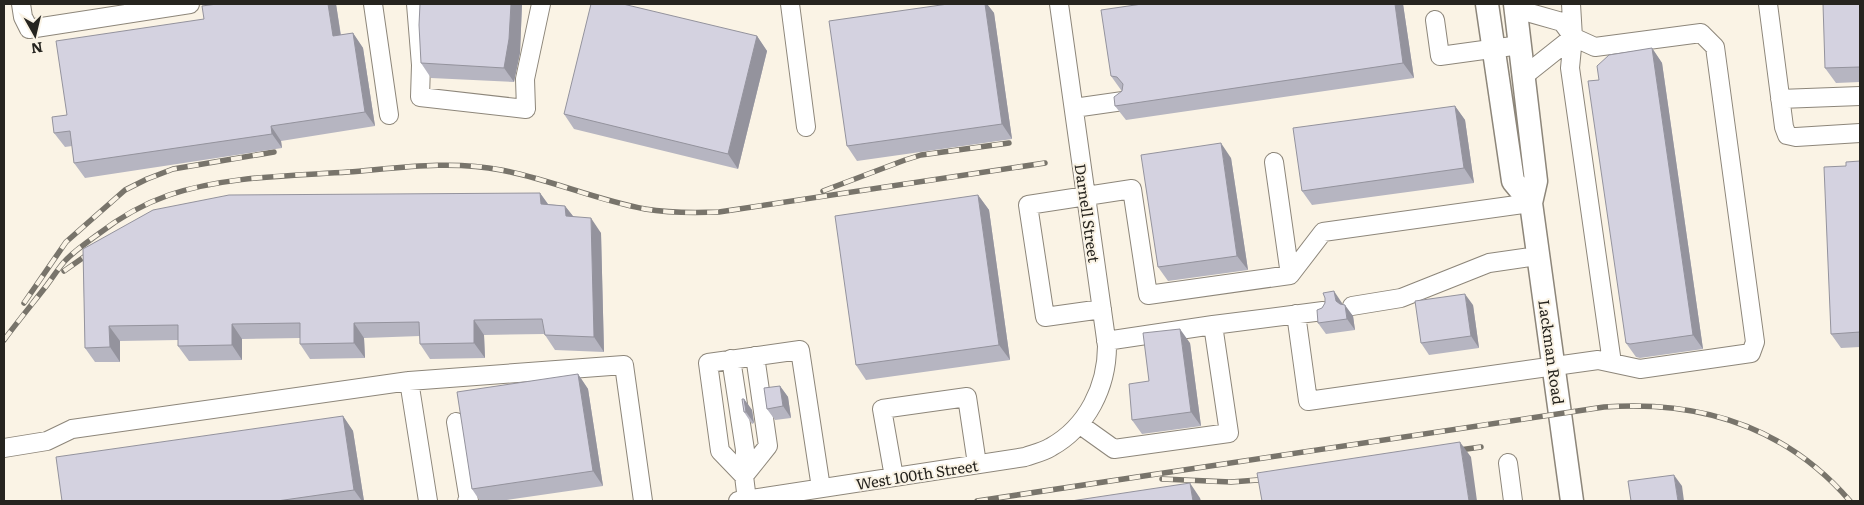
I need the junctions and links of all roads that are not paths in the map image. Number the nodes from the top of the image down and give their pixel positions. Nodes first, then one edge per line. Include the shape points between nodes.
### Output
1 (21, 4) edge
2 (32, 4) edge
3 (190, 4) edge
4 (373, 4) edge
5 (416, 4) edge
6 (540, 4) edge
7 (790, 4) edge
8 (1059, 4) edge
9 (1488, 4) edge
10 (1571, 4) edge
11 (1768, 4) edge
12 (1516, 6) edge
13 (1434, 20) dead end
14 (30, 29) junction
15 (1573, 37) junction
16 (1520, 45) junction
17 (1494, 47) junction
18 (1524, 76) junction
19 (1860, 96) edge
20 (1780, 99) junction
21 (1123, 101) edge
22 (1074, 108) junction
23 (388, 115) dead end
24 (806, 127) dead end
25 (1860, 134) edge
26 (1274, 162) dead end
27 (1086, 196) junction
28 (1531, 203) junction
29 (1538, 256) junction
30 (1290, 275) junction
31 (1352, 306) dead end
32 (1102, 309) junction
33 (1323, 311) edge
34 (1296, 314) junction
35 (1213, 325) junction
36 (1106, 340) junction
37 (743, 358) junction
38 (1612, 363) junction
39 (1554, 366) junction
40 (409, 381) junction
41 (1082, 421) junction
42 (456, 422) dead end
43 (4, 448) edge
44 (977, 464) junction
45 (1508, 464) dead end
46 (744, 476) junction
47 (894, 477) junction
48 (821, 488) junction
49 (743, 500) edge
50 (428, 501) edge
51 (467, 501) edge
52 (643, 501) edge
53 (1513, 501) edge
54 (1572, 501) edge

1 - 14 street via 23,17
2 - 14 street
3 - 14 street
4 - 23 street
5 - 6 street via 422,65 420,98 526,109 525,79
7 - 24 street
8 - 22 street, Darnell Street
9 - 17 main road
10 - 15 street
11 - 20 street
12 - 15 street via 1562,22
12 - 16 main road, Lackman Road
13 - 17 street via 1440,56
15 - 18 street
15 - 38 street via 1570,68
15 - 38 street via 1595,47 1701,33 1715,47 1755,342 1751,353 1640,369
16 - 17 street
16 - 18 main road, Lackman Road
17 - 28 main road via 1514,181
18 - 28 main road, Lackman Road via 1536,181
19 - 20 street
20 - 25 street via 1787,135
21 - 22 street
22 - 27 street, Darnell Street
26 - 30 street
27 - 30 street via 1132,189 1148,295
27 - 32 street, Darnell Street
27 - 32 street via 1028,205 1045,317
28 - 29 main road, Lackman Road
28 - 30 street via 1323,232
29 - 31 street via 1489,263 1401,298
29 - 39 main road, Lackman Road
32 - 36 street, Darnell Street
33 - 34 street
34 - 35 street
34 - 39 street via 1308,401
35 - 36 street
35 - 41 street via 1229,433 1114,449
36 - 41 street, Darnell Street via 1107,361 1102,385
37 - 46 street
37 - 46 street via 768,446
37 - 46 street via 708,363 720,452
37 - 48 street via 800,350
38 - 39 street via 1598,360
39 - 54 main road, Lackman Road
40 - 43 street via 72,429 48,441
40 - 50 street
40 - 52 street via 624,365
41 - 44 street, West 100th Street via 1050,448 1025,457
42 - 51 street
44 - 47 street, West 100th Street
44 - 47 street via 967,397 882,409
45 - 53 street
46 - 49 street
47 - 48 street, West 100th Street
48 - 49 street, West 100th Street

